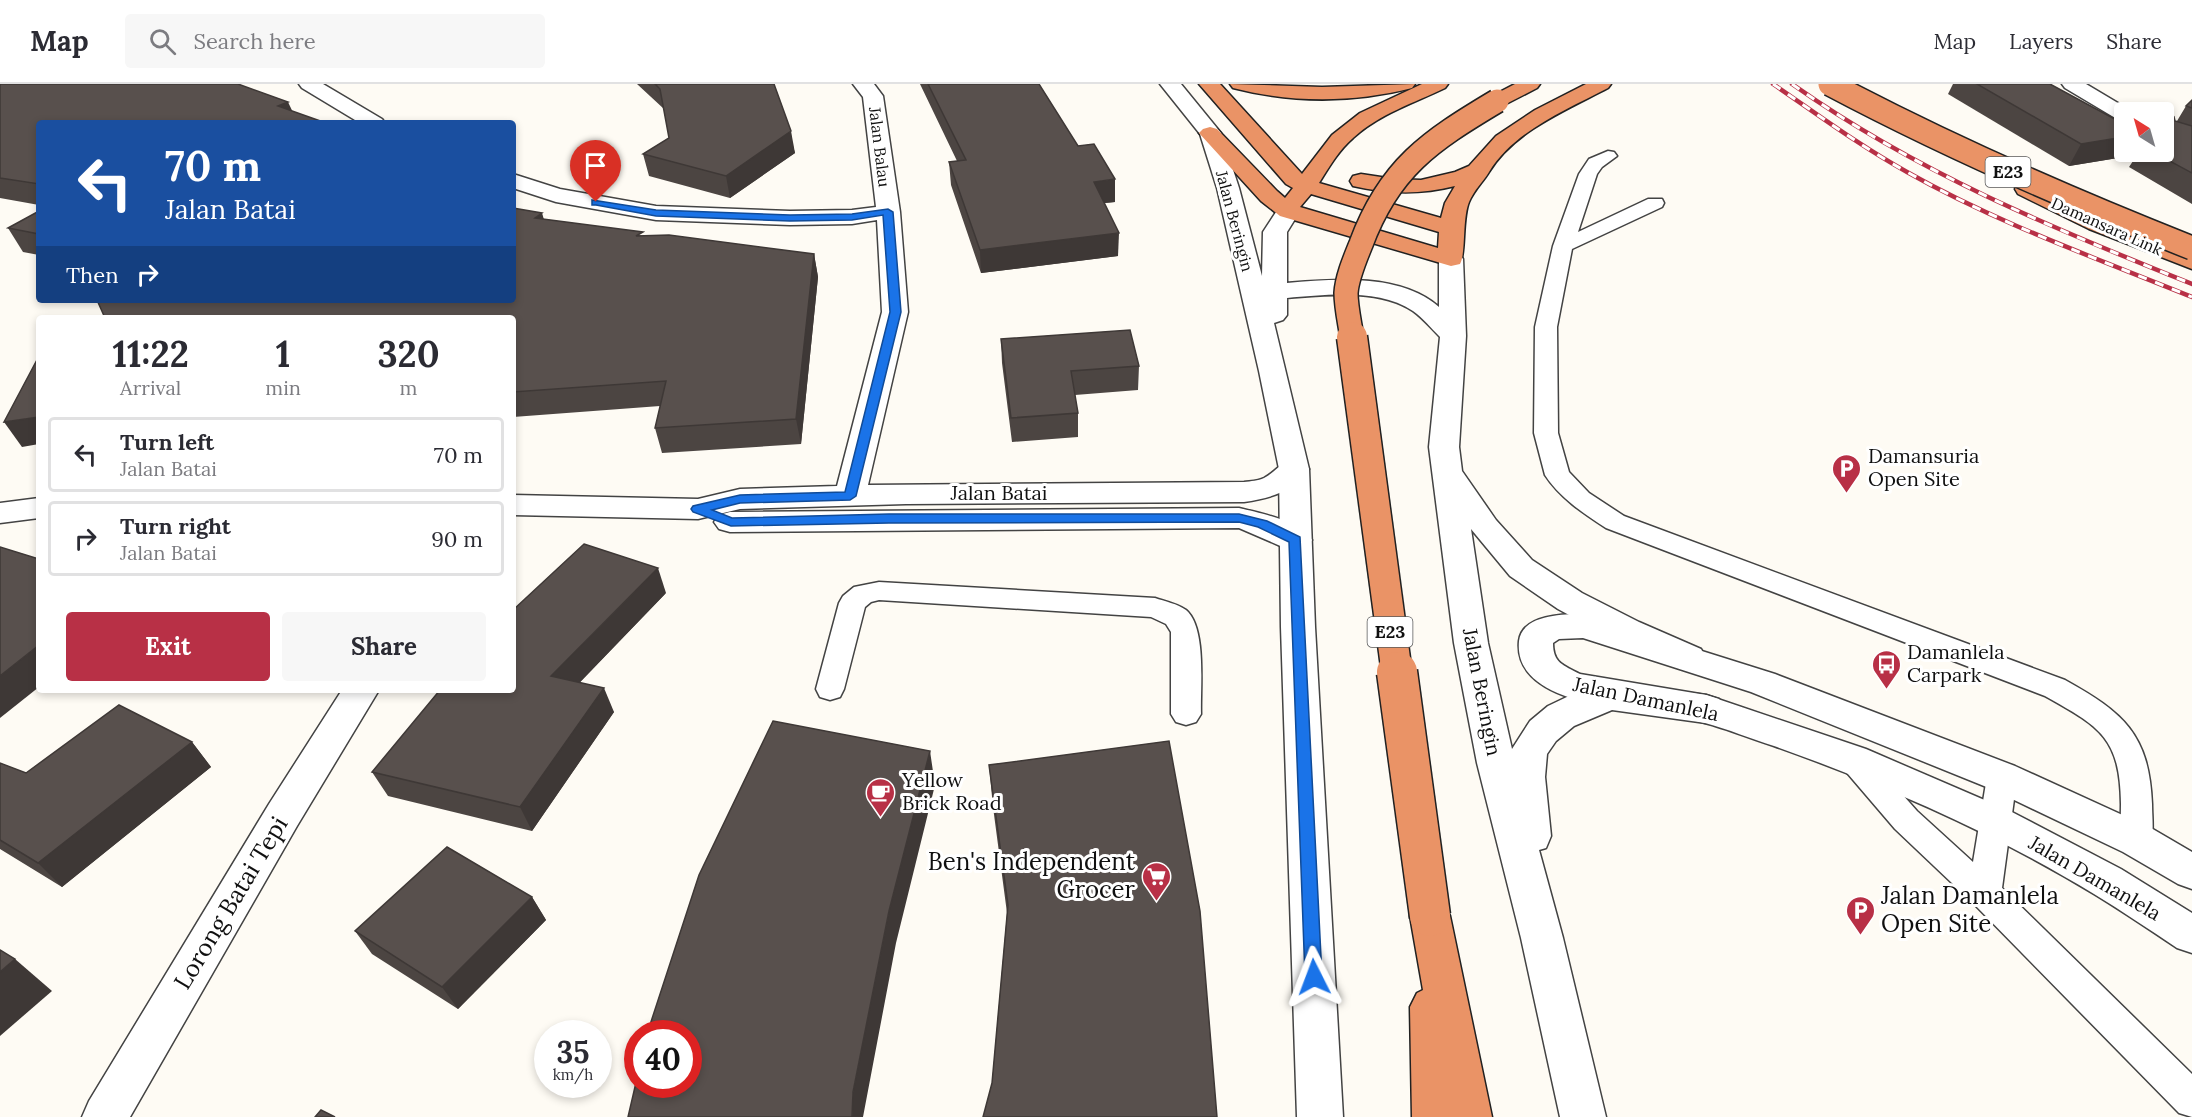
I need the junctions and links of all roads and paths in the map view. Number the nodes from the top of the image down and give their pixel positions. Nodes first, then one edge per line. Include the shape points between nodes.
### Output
1 (309, 84) edge
2 (863, 84) edge
3 (1170, 84) edge
4 (1209, 84) edge
5 (1240, 84) edge
6 (1405, 84) edge
7 (1438, 84) edge
8 (1530, 84) edge
9 (1601, 84) edge
10 (1830, 84) edge
11 (1851, 84) edge
12 (2072, 84) edge
13 (2114, 109) edge
14 (370, 120) edge
15 (1210, 133) junction
16 (1608, 156) dead end
17 (1326, 157) junction
18 (1479, 170) junction
19 (516, 182) edge
20 (1306, 186) junction
21 (1654, 203) dead end
22 (1288, 211) junction
23 (888, 212) junction
24 (2098, 218) junction
25 (1452, 228) junction
26 (1563, 246) junction
27 (2192, 248) edge
28 (2192, 254) edge
29 (1451, 259) junction
30 (2192, 262) edge
31 (2192, 268) edge
32 (1275, 292) junction
33 (1453, 336) junction
34 (1274, 371) junction
35 (1444, 447) junction
36 (1294, 469) junction
37 (850, 496) junction
38 (516, 505) edge
39 (36, 508) edge
40 (698, 509) junction
41 (0, 513) edge
42 (1296, 540) junction
43 (1689, 658) junction
44 (830, 689) dead end
45 (358, 693) edge
46 (1706, 710) junction
47 (1186, 714) dead end
48 (1853, 759) junction
49 (2002, 777) junction
50 (1996, 822) junction
51 (2137, 840) junction
52 (2192, 872) edge
53 (1985, 893) junction
54 (1430, 916) junction
55 (2192, 935) edge
56 (1542, 938) junction
57 (2192, 1100) edge
58 (105, 1117) edge
59 (1320, 1117) edge
60 (1435, 1117) edge
61 (1469, 1117) edge
62 (1583, 1117) edge

1 - 14 street
2 - 23 street, Jalan Balau via 873,96
3 - 15 street, Jalan Beringin
4 - 20 highway via 1294,179
5 - 6 highway via 1320,95
7 - 17 highway via 1348,131
8 - 54 highway, E23, bridge via 1420,152 1394,180 1357,248 1346,292
9 - 18 highway via 1507,137
10 - 24 highway, Damansara Link / E23, bridge
11 - 24 highway, Damansara Link / E23 via 1890,114 1996,174
12 - 13 street
15 - 22 highway
15 - 34 street, Jalan Beringin via 1228,188
16 - 26 lane via 1595,163 1588,174
17 - 18 highway via 1342,172 1361,181 1393,187 1425,188
17 - 20 highway
18 - 25 highway via 1459,197
19 - 23 street via 556,195 656,213 790,218
20 - 22 highway
20 - 25 highway
21 - 26 lane
22 - 29 highway
22 - 32 street, Jalan Beringin via 1275,232
23 - 37 street, Jalan Balau via 895,312
24 - 27 highway, Damansara Link / E23, bridge
24 - 28 lane, bridge
24 - 30 highway, Damansara Link / E23
24 - 31 highway
25 - 29 highway
26 - 51 lane via 1546,327 1545,433 1557,475 1580,499 1615,522 2055,688 2097,712 2121,737 2133,762
29 - 33 street, Jalan Beringin
32 - 33 street via 1322,287 1405,297 1421,305
32 - 34 street, Jalan Beringin
33 - 35 street, Jalan Beringin
34 - 36 street, Jalan Beringin
35 - 43 street via 1455,484 1521,568 1570,601
35 - 56 street, Jalan Beringin via 1471,643 1496,763
36 - 37 street, Jalan Batai via 1269,489 1244,492
36 - 42 street, Jalan Beringin
37 - 40 street, Jalan Batai via 740,499
38 - 40 street, Jalan Batai
39 - 41 street
40 - 42 street, Jalan Batai via 731,522 1239,518
42 - 59 street, Jalan Beringin
43 - 46 street, Jalan Damanlela via 1584,626 1552,627 1536,638 1536,657 1548,674 1572,686
43 - 49 street, Jalan Damanlela via 1816,703
44 - 47 lane via 853,603 863,594 879,591 1155,608 1176,617 1185,631
45 - 58 street, Lorong Batai Tepi
46 - 48 street, Jalan Damanlela
46 - 56 street via 1612,697 1561,716 1543,731 1529,751 1526,777
48 - 50 street, Jalan Damanlela
48 - 53 lane via 1906,820
49 - 50 lane
49 - 51 street, Jalan Damanlela
50 - 53 lane
50 - 55 street, Jalan Damanlela via 2107,881
51 - 52 street, Jalan Damanlela
53 - 57 lane
54 - 60 highway, E23
54 - 61 highway
56 - 62 street, Jalan Beringin

